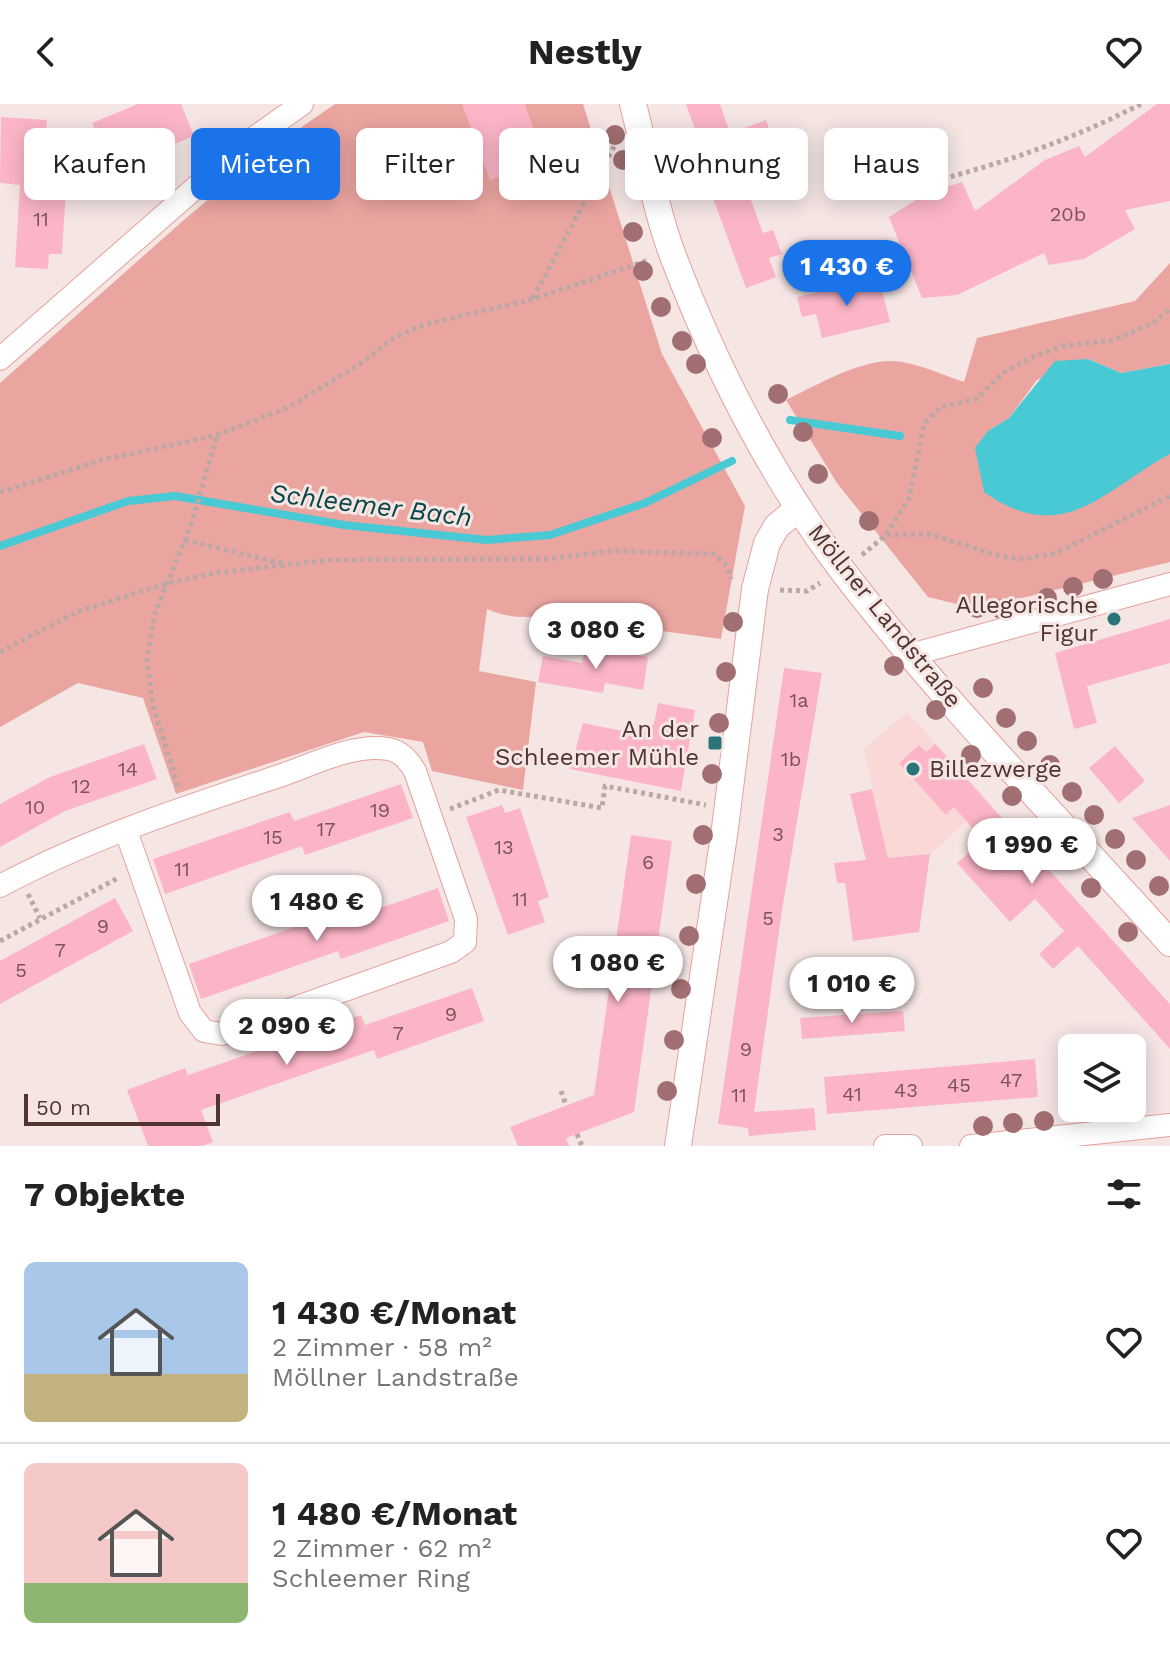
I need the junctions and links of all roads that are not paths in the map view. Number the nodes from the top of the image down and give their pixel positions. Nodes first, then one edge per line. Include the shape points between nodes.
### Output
1 (302, 104) edge
2 (634, 106) edge
3 (0, 359) edge
4 (799, 508) junction
5 (1170, 584) edge
6 (910, 655) junction
7 (126, 831) junction
8 (0, 886) edge
9 (1170, 943) edge
10 (1170, 1125) edge
11 (678, 1146) edge
12 (885, 1146) edge
13 (911, 1146) edge
14 (971, 1146) edge

1 - 3 street via 244,145
2 - 4 street, Möllner Landstraße via 672,253 711,346
4 - 6 street, Möllner Landstraße
4 - 11 street via 777,526 767,543 755,589
5 - 6 street
6 - 9 street, Möllner Landstraße
7 - 7 street via 351,752 399,752 415,771 466,919 465,942 451,952 222,1034 204,1031 190,1013
7 - 8 street via 61,853
10 - 14 street
12 - 13 street

